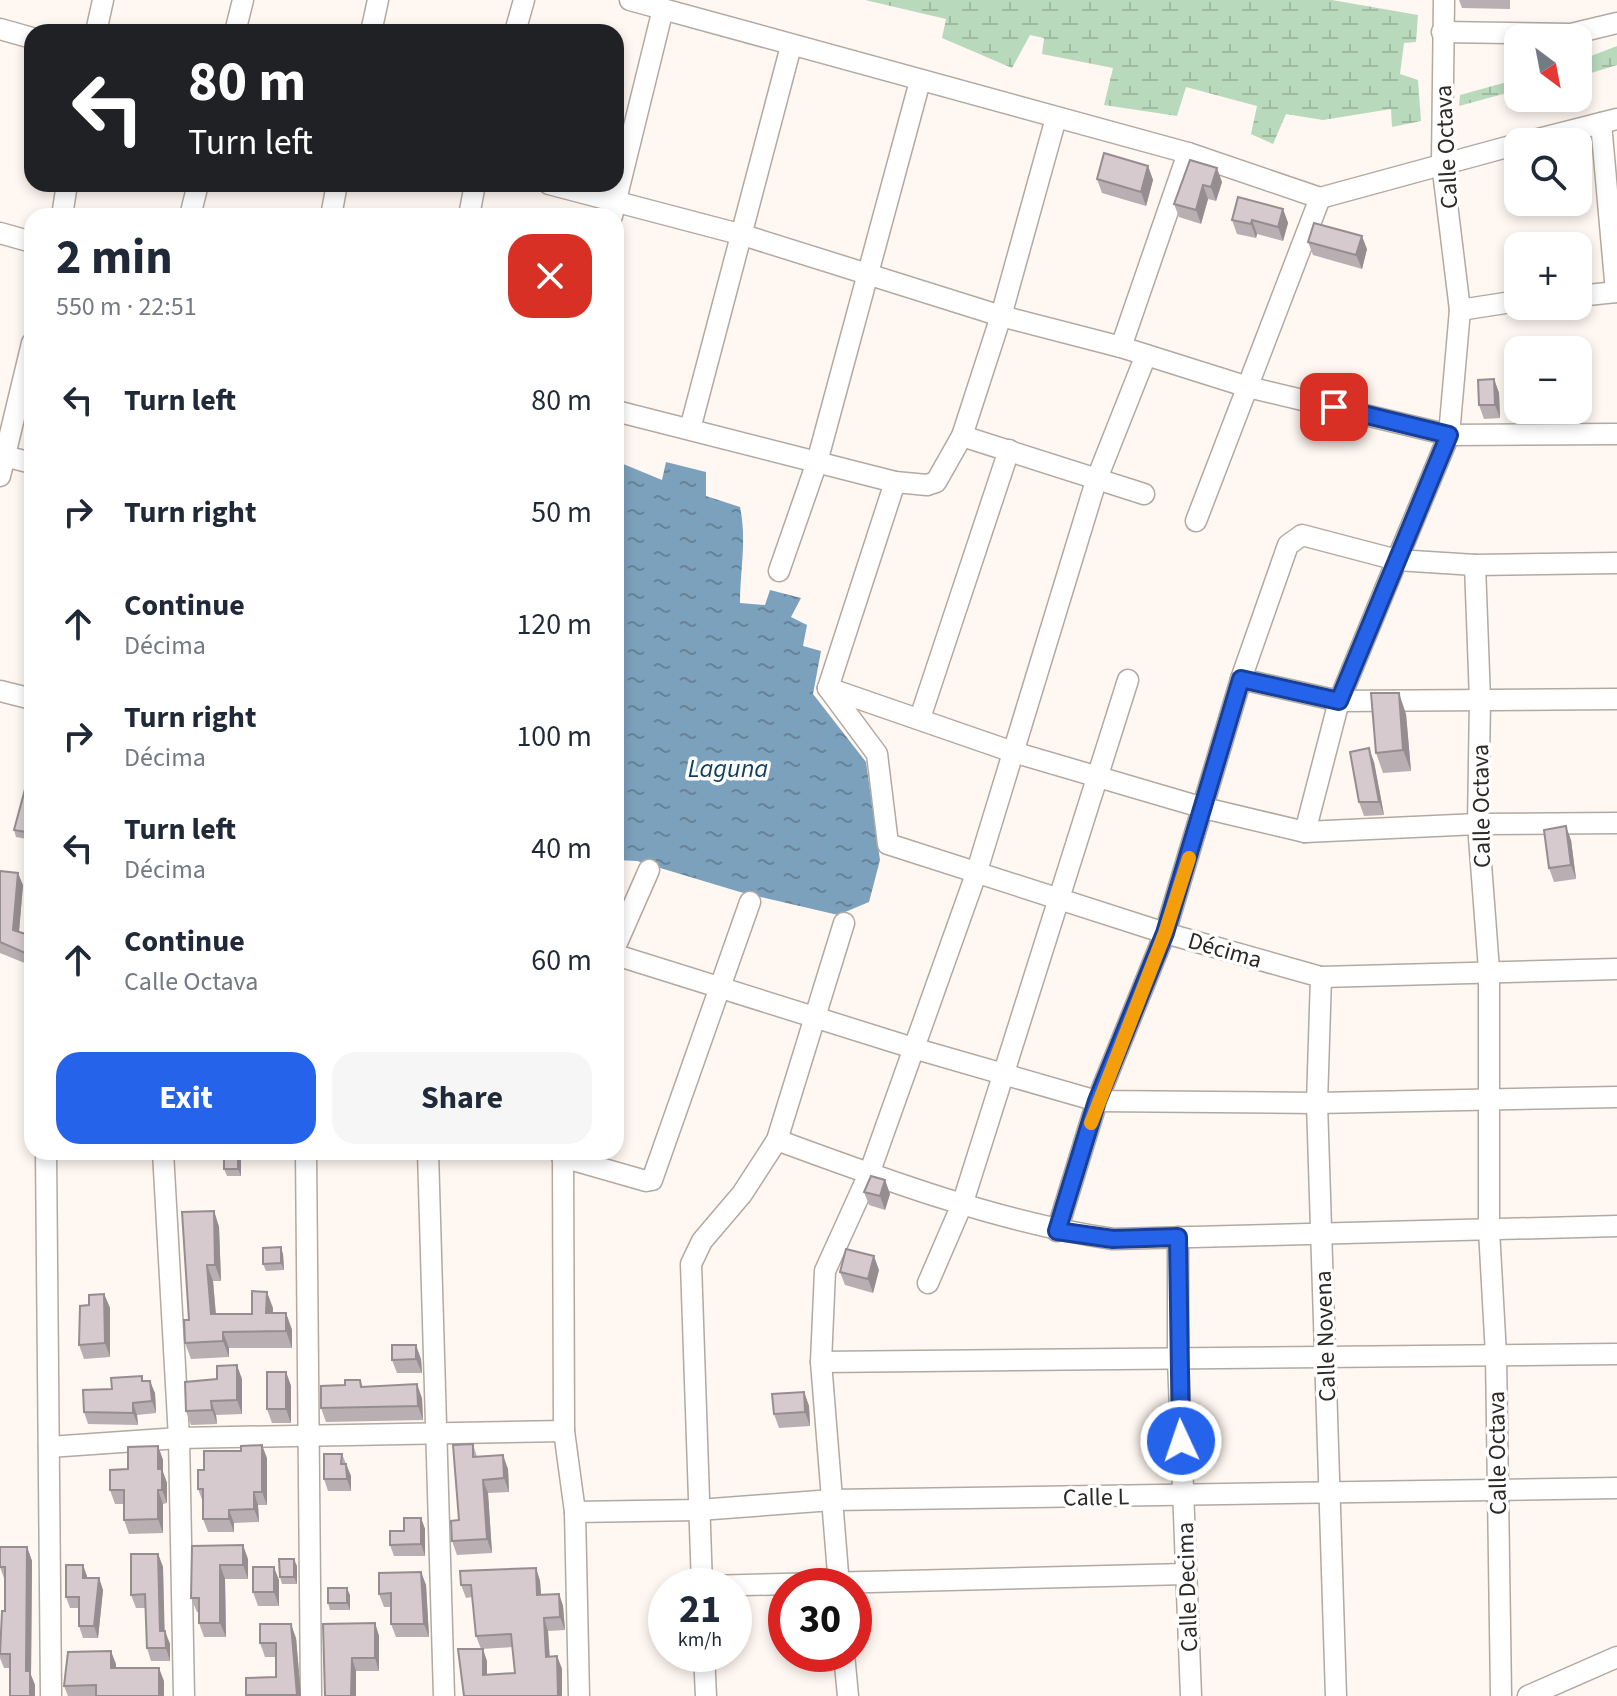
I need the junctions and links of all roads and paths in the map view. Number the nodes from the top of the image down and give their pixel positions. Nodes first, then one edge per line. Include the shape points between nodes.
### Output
1 (103, 0) edge
2 (243, 0) edge
3 (378, 0) edge
4 (524, 0) edge
5 (630, 0) edge
6 (1444, 0) edge
7 (663, 9) junction
8 (1617, 23) edge
9 (98, 24) edge
10 (237, 24) edge
11 (373, 24) edge
12 (517, 24) edge
13 (0, 29) edge
14 (1442, 32) junction
15 (24, 36) edge
16 (791, 46) junction
17 (920, 81) junction
18 (1056, 118) junction
19 (1609, 121) edge
20 (1581, 128) edge
21 (1504, 148) edge
22 (1188, 153) junction
23 (1442, 163) junction
24 (624, 168) edge
25 (570, 192) edge
26 (1320, 198) junction
27 (611, 208) edge
28 (624, 211) edge
29 (0, 233) edge
30 (743, 235) junction
31 (24, 240) edge
32 (865, 275) junction
33 (1616, 292) edge
34 (1592, 295) edge
35 (1504, 303) edge
36 (1460, 310) junction
37 (1001, 316) junction
38 (1121, 347) junction
39 (1146, 355) junction
40 (24, 374) edge
41 (1248, 387) junction
42 (624, 413) edge
43 (690, 429) junction
44 (1617, 434) edge
45 (1449, 435) junction
46 (962, 436) junction
47 (1009, 450) junction
48 (1, 462) edge
49 (817, 462) junction
50 (24, 463) edge
51 (1096, 481) junction
52 (895, 482) junction
53 (1144, 494) dead end
54 (1196, 521) dead end
55 (1397, 560) junction
56 (1617, 563) edge
57 (1475, 565) junction
58 (779, 571) dead end
59 (1241, 679) junction
60 (1128, 680) dead end
61 (828, 688) junction
62 (0, 691) edge
63 (24, 697) edge
64 (1617, 699) edge
65 (1480, 700) junction
66 (1339, 701) junction
67 (920, 718) junction
68 (1013, 752) junction
69 (1099, 775) junction
70 (1204, 808) junction
71 (1617, 823) edge
72 (1478, 824) junction
73 (1305, 832) junction
74 (649, 870) dead end
75 (976, 874) junction
76 (1059, 899) junction
77 (750, 902) dead end
78 (844, 923) dead end
79 (624, 927) edge
80 (1165, 933) junction
81 (624, 957) edge
82 (1617, 969) edge
83 (1489, 970) junction
84 (1321, 977) junction
85 (722, 986) junction
86 (814, 1014) junction
87 (913, 1048) junction
88 (1005, 1074) junction
89 (1617, 1097) edge
90 (1488, 1098) junction
91 (1097, 1101) junction
92 (1317, 1103) junction
93 (777, 1140) junction
94 (46, 1160) edge
95 (163, 1160) edge
96 (306, 1160) edge
97 (428, 1160) edge
98 (562, 1160) edge
99 (583, 1160) edge
100 (869, 1174) junction
101 (963, 1202) junction
102 (1617, 1226) edge
103 (1489, 1230) junction
104 (1057, 1231) junction
105 (1322, 1234) junction
106 (1178, 1237) junction
107 (928, 1283) dead end
108 (1617, 1354) edge
109 (1496, 1355) junction
110 (1326, 1357) junction
111 (1178, 1359) junction
112 (821, 1362) junction
113 (438, 1431) junction
114 (564, 1431) junction
115 (311, 1437) junction
116 (179, 1438) junction
117 (49, 1447) junction
118 (1617, 1488) edge
119 (1498, 1490) junction
120 (1330, 1493) junction
121 (1183, 1496) junction
122 (832, 1500) junction
123 (699, 1510) junction
124 (575, 1512) junction
125 (703, 1568) edge
126 (838, 1568) edge
127 (1186, 1574) junction
128 (872, 1583) edge
129 (1617, 1657) edge
130 (705, 1672) edge
131 (846, 1672) edge
132 (51, 1696) edge
133 (184, 1696) edge
134 (311, 1696) edge
135 (444, 1696) edge
136 (579, 1696) edge
137 (706, 1696) edge
138 (848, 1696) edge
139 (1191, 1696) edge
140 (1336, 1696) edge
141 (1501, 1696) edge
142 (1528, 1696) edge

1 - 9 street
2 - 10 street
3 - 11 street
4 - 12 street
5 - 7 street
6 - 14 street, Calle Octava
7 - 16 street
7 - 24 street
8 - 14 street via 1571,34
13 - 15 street
14 - 23 street, Calle Octava
16 - 17 street
16 - 30 street
17 - 18 street
17 - 32 street
18 - 22 street
18 - 37 street
19 - 20 street
19 - 33 street
21 - 23 street
22 - 26 street
22 - 38 street
23 - 26 street
23 - 36 street, Calle Octava
25 - 27 street
26 - 41 street
28 - 30 street
29 - 31 street
30 - 32 street
30 - 43 street
32 - 37 street
32 - 49 street
33 - 34 street
35 - 36 street
36 - 45 street, Calle Octava
37 - 38 street
37 - 46 street
38 - 39 street
39 - 41 street
39 - 51 street
40 - 48 street
41 - 45 street
41 - 54 street
42 - 43 street
43 - 49 street
44 - 45 street
45 - 55 street, Calle Octava
46 - 47 street
46 - 52 street via 936,482
47 - 51 street
47 - 67 street
48 - 50 street
49 - 52 street
49 - 58 street
51 - 53 street
51 - 68 street
52 - 61 street
55 - 57 street
55 - 59 street, Décima via 1296,536 1288,545
55 - 66 street
56 - 57 street
57 - 65 street, Calle Octava
59 - 66 street
59 - 70 street, Décima
60 - 69 street
61 - 67 street
61 - 75 street via 877,754 888,844
62 - 63 street
64 - 65 street
65 - 66 street
65 - 72 street, Calle Octava
66 - 73 street
67 - 68 street
68 - 69 street
68 - 75 street
69 - 70 street
69 - 76 street
70 - 73 street
70 - 80 street, Décima
71 - 72 street
72 - 73 street
72 - 83 street, Calle Octava
74 - 79 street
75 - 76 street
75 - 87 street
76 - 80 street
76 - 88 street
77 - 85 street
78 - 86 street
80 - 84 street, Décima
80 - 91 street
81 - 85 street
82 - 83 street, Décima
83 - 84 street, Décima
83 - 90 street, Calle Octava
84 - 92 street, Calle Novena
85 - 86 street
85 - 99 street via 652,1180
86 - 87 street
86 - 93 street
87 - 88 street
87 - 100 street
88 - 91 street
88 - 101 street
89 - 90 street
90 - 92 street
90 - 103 street, Calle Octava
91 - 92 street
91 - 104 street
92 - 105 street, Calle Novena
93 - 100 street
93 - 123 street via 742,1194 702,1241 691,1264
94 - 117 street
95 - 116 street
96 - 115 street
97 - 113 street
98 - 114 street
100 - 101 street
100 - 112 street via 825,1271
101 - 104 street
101 - 107 street
102 - 103 street
103 - 105 street
103 - 109 street, Calle Octava
104 - 106 street via 1113,1239
105 - 106 street
105 - 110 street, Calle Novena
106 - 111 street, Calle Decima
108 - 109 street
109 - 110 street
109 - 119 street, Calle Octava
110 - 111 street
110 - 120 street, Calle Novena
111 - 112 street
111 - 121 street, Calle Decima
112 - 122 street
113 - 114 street
113 - 115 street
113 - 135 street
114 - 124 street
115 - 116 street
115 - 134 street
116 - 117 street
116 - 133 street
117 - 132 street
118 - 119 street, Calle L
119 - 120 street, Calle L
119 - 141 street, Calle Octava
120 - 121 street, Calle L
120 - 140 street, Calle Novena
121 - 122 street, Calle L
121 - 127 street, Calle Decima
122 - 123 street, Calle L
122 - 126 street
123 - 124 street, Calle L
123 - 125 street
124 - 136 street
127 - 128 street
127 - 139 street, Calle Decima
129 - 142 street
130 - 137 street
131 - 138 street

